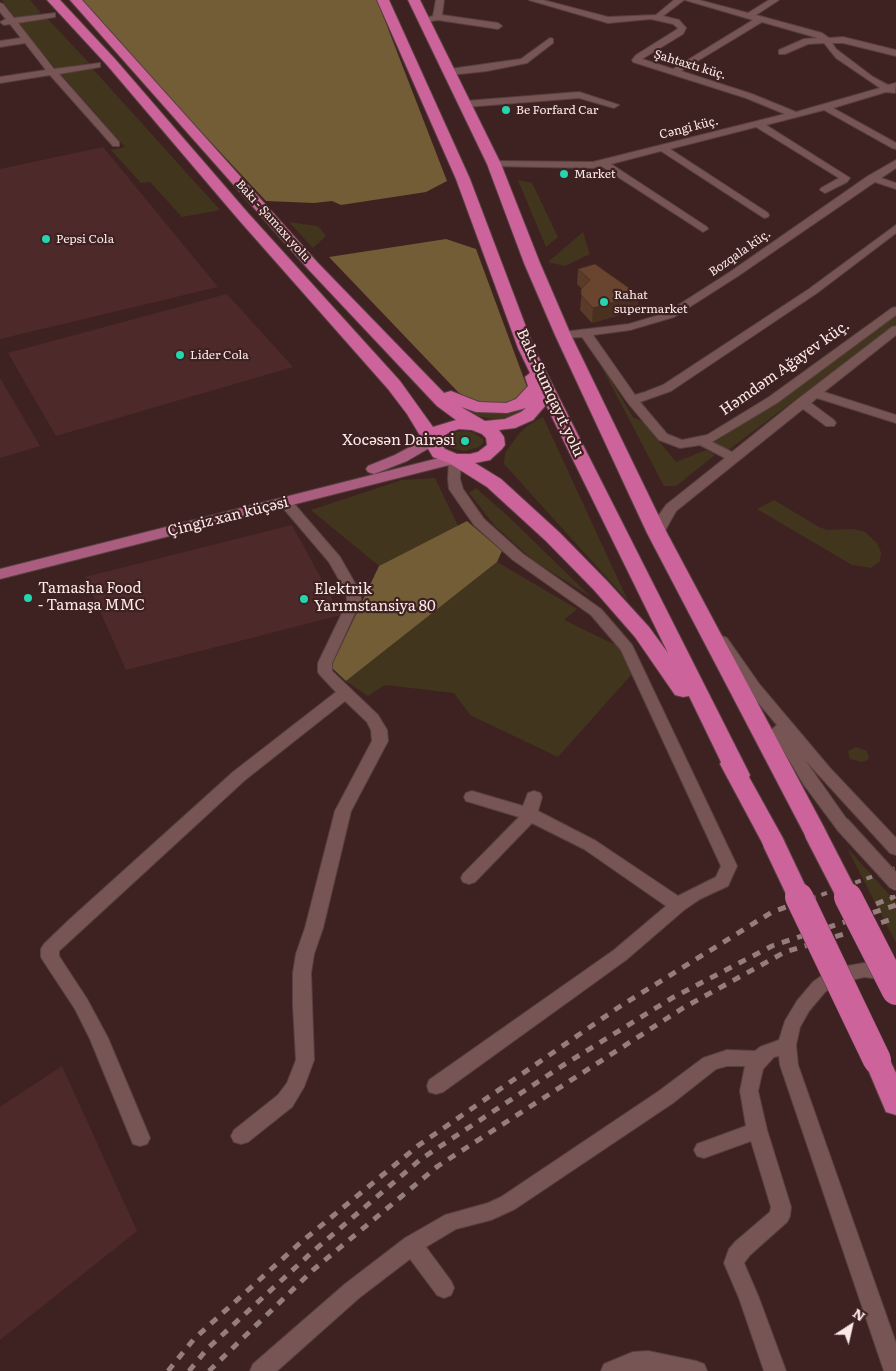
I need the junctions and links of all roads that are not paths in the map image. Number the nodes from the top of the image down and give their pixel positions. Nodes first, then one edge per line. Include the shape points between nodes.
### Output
1 (39, 0) edge
2 (53, 0) edge
3 (62, 0) edge
4 (76, 0) edge
5 (383, 0) edge
6 (414, 0) edge
7 (440, 0) edge
8 (533, 0) edge
9 (680, 0) edge
10 (689, 0) edge
11 (775, 0) edge
12 (0, 6) edge
13 (52, 15) junction
14 (750, 16) junction
15 (658, 17) junction
16 (431, 19) junction
17 (761, 19) junction
18 (11, 21) junction
19 (0, 23) edge
20 (498, 26) dead end
21 (28, 40) junction
22 (826, 40) junction
23 (550, 41) dead end
24 (0, 44) edge
25 (782, 52) dead end
26 (896, 53) edge
27 (104, 64) junction
28 (450, 72) junction
29 (53, 73) junction
30 (672, 73) junction
31 (0, 80) edge
32 (893, 89) edge
33 (466, 104) junction
34 (614, 105) dead end
35 (825, 107) junction
36 (796, 114) junction
37 (758, 124) junction
38 (116, 144) dead end
39 (894, 146) dead end
40 (663, 148) junction
41 (603, 163) junction
42 (896, 163) edge
43 (494, 164) junction
44 (872, 178) junction
45 (896, 186) edge
46 (825, 190) dead end
47 (764, 216) dead end
48 (896, 228) edge
49 (703, 229) dead end
50 (896, 310) edge
51 (896, 329) edge
52 (585, 333) junction
53 (563, 335) junction
54 (386, 346) junction
55 (526, 348) junction
56 (536, 385) junction
57 (814, 393) junction
58 (632, 400) junction
59 (802, 402) junction
60 (896, 419) edge
61 (830, 423) dead end
62 (482, 427) junction
63 (432, 440) junction
64 (703, 442) junction
65 (732, 457) junction
66 (455, 459) junction
67 (285, 502) junction
68 (657, 533) junction
69 (0, 564) edge
70 (0, 574) edge
71 (690, 594) junction
72 (755, 690) junction
73 (346, 692) junction
74 (738, 775) junction
75 (472, 797) dead end
76 (534, 797) dead end
77 (529, 814) junction
78 (896, 849) edge
79 (469, 878) dead end
80 (896, 883) edge
81 (678, 905) junction
82 (896, 975) edge
83 (896, 991) edge
84 (786, 1045) junction
85 (759, 1059) junction
86 (436, 1086) dead end
87 (896, 1104) edge
88 (757, 1130) junction
89 (241, 1136) dead end
90 (140, 1138) dead end
91 (704, 1150) dead end
92 (412, 1245) junction
93 (444, 1288) dead end
94 (648, 1366) edge
95 (261, 1371) edge
96 (612, 1371) edge
97 (696, 1371) edge
98 (775, 1371) edge
99 (895, 1371) edge

1 - 13 highway, Bakı - Şamaxı yolu
2 - 27 highway, Bakı - Şamaxı yolu
3 - 27 highway via 96,40
4 - 54 highway, Bakı - Şamaxı yolu
5 - 55 highway, Bakı-Sumqayıt yolu via 463,179
6 - 16 highway
7 - 16 street
8 - 15 street, Şahtaxtı küç. via 608,20
9 - 15 street
10 - 14 street
11 - 14 street
12 - 18 street
13 - 18 street
13 - 27 highway, Bakı - Şamaxı yolu
14 - 17 street
15 - 30 street, Şahtaxtı küç. via 676,22 682,28 680,32 636,60
16 - 20 street
16 - 28 highway
17 - 22 street
17 - 30 street
18 - 19 street
18 - 21 street
21 - 24 street
21 - 29 street
22 - 25 street via 807,41
22 - 26 street via 848,40
22 - 32 street via 833,51 870,79
23 - 28 street via 524,61
27 - 29 street
27 - 63 highway, Bakı - Şamaxı yolu via 175,138 394,385
28 - 33 highway
29 - 31 street
29 - 38 street
30 - 36 street, Şahtaxtı küç.
32 - 35 street, Cəngi küç.
33 - 34 street via 580,95
33 - 43 highway
35 - 36 street, Cəngi küç.
35 - 39 street
36 - 37 street, Cəngi küç.
37 - 40 street, Cəngi küç.
37 - 46 street via 844,178
40 - 41 street, Cəngi küç.
40 - 47 street
41 - 43 street, Cəngi küç. via 584,166 524,162
41 - 49 street
42 - 44 street, Bozqala küç.
43 - 53 highway
44 - 45 street
44 - 52 street, Bozqala küç. via 670,315 630,327
48 - 58 street via 813,291 667,388
50 - 64 street, Həmdəm Ağayev küç. via 773,400
51 - 57 street
52 - 53 street
52 - 58 street, Həmdəm Ağayev küç.
53 - 68 highway
54 - 56 highway via 450,396 476,407 516,406 532,394
54 - 62 highway, Bakı - Şamaxı yolu via 442,402
55 - 56 highway
55 - 74 highway, Bakı-Sumqayıt yolu
56 - 62 highway via 538,400 534,411 509,424
57 - 59 street
57 - 60 street
58 - 64 street, Həmdəm Ağayev küç. via 663,437 680,444
59 - 61 street
59 - 65 street
62 - 63 highway via 451,425 438,431
62 - 66 highway via 495,437 494,449 478,458
63 - 66 highway, Bakı - Şamaxı yolu via 436,450
63 - 69 main road via 371,470
64 - 65 street
65 - 68 street via 670,508
66 - 67 main road, Çingiz xan küçəsi
66 - 74 highway, Bakı - Şamaxı yolu via 494,483 601,586 662,658
66 - 81 street via 456,489 469,510 518,557 596,612 634,661 729,866 722,881
67 - 70 main road, Çingiz xan küçəsi
67 - 73 street via 334,560 353,592 350,611 325,663 325,672
68 - 71 highway
71 - 72 street
71 - 83 highway, bridge
72 - 78 street via 824,772
72 - 80 street, bridge via 810,781 842,824
73 - 89 street via 374,719 380,741 343,811 305,954 302,973 305,1060 295,1087 285,1101
73 - 90 street via 239,776 50,949 50,957 99,1038
74 - 87 highway, bridge via 773,842
75 - 77 street
76 - 77 street
77 - 79 street
77 - 81 street via 604,853
81 - 86 street via 628,949
82 - 84 street via 864,970 830,979 803,1006 791,1026
84 - 85 street via 766,1052
84 - 99 street via 789,1065
85 - 88 street via 749,1091
85 - 92 street via 727,1058 710,1063 666,1097 508,1203 491,1212 452,1221
88 - 91 street
88 - 98 street via 781,1207 780,1216 743,1248 734,1263
92 - 93 street
92 - 95 street via 352,1291
94 - 96 street via 633,1362
94 - 97 street

